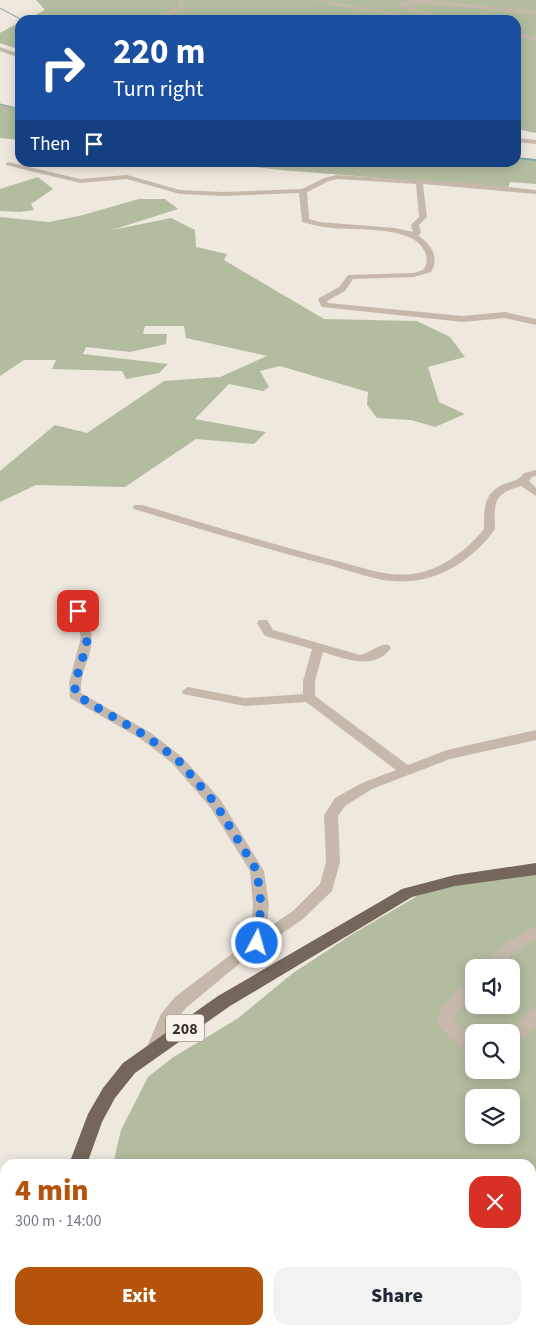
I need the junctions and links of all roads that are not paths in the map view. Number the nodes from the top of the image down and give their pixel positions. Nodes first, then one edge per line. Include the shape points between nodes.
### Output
1 (182, 0) edge
2 (312, 0) edge
3 (536, 13) edge
4 (161, 15) edge
5 (400, 15) edge
6 (431, 15) edge
7 (521, 36) edge
8 (536, 38) edge
9 (3, 50) edge
10 (15, 54) edge
11 (521, 140) edge
12 (536, 142) edge
13 (8, 164) dead end
14 (15, 166) edge
15 (21, 167) edge
16 (419, 182) junction
17 (304, 191) junction
18 (536, 192) edge
19 (414, 235) junction
20 (536, 322) edge
21 (536, 473) edge
22 (523, 482) junction
23 (536, 493) edge
24 (138, 507) dead end
25 (78, 611) dead end
26 (263, 623) dead end
27 (384, 648) dead end
28 (318, 649) junction
29 (188, 691) dead end
30 (309, 698) junction
31 (536, 735) edge
32 (408, 771) junction
33 (536, 869) edge
34 (536, 931) edge
35 (257, 943) junction
36 (498, 959) edge
37 (465, 993) edge
38 (536, 1015) edge
39 (520, 1031) edge
40 (465, 1041) edge
41 (154, 1049) junction
42 (80, 1159) edge

1 - 4 street via 176,12
2 - 5 street
3 - 6 street via 425,2 408,2 400,6
7 - 8 street
9 - 10 street
11 - 12 street
13 - 14 street
15 - 17 street via 80,181 126,177 180,192
16 - 17 street via 337,177 321,181
16 - 18 street
16 - 19 street via 423,217 415,225 417,233
17 - 19 street via 306,220 315,225 376,228
19 - 20 street via 428,248 431,264 426,272 351,277 342,290 322,302 332,307 463,319 505,315
21 - 22 street via 528,475
22 - 23 street
22 - 24 street via 492,497 490,528 457,559 444,568 410,578 390,577 301,555
25 - 35 street via 87,636 75,684 76,695 146,736 178,760 215,803 257,871 261,904
26 - 28 street via 269,633
27 - 28 street via 374,656 360,659
28 - 30 street via 309,680
29 - 30 street via 245,702
30 - 32 street
31 - 32 street via 465,750
32 - 35 street via 359,790 334,808 330,826 333,862 327,887 298,915
33 - 41 main road, 208 via 429,885 407,893 224,1001
34 - 36 street
35 - 41 street via 181,1002 167,1018
37 - 40 street via 448,1012 445,1022
38 - 39 street
41 - 42 main road, 208 via 130,1068 109,1093 94,1120

